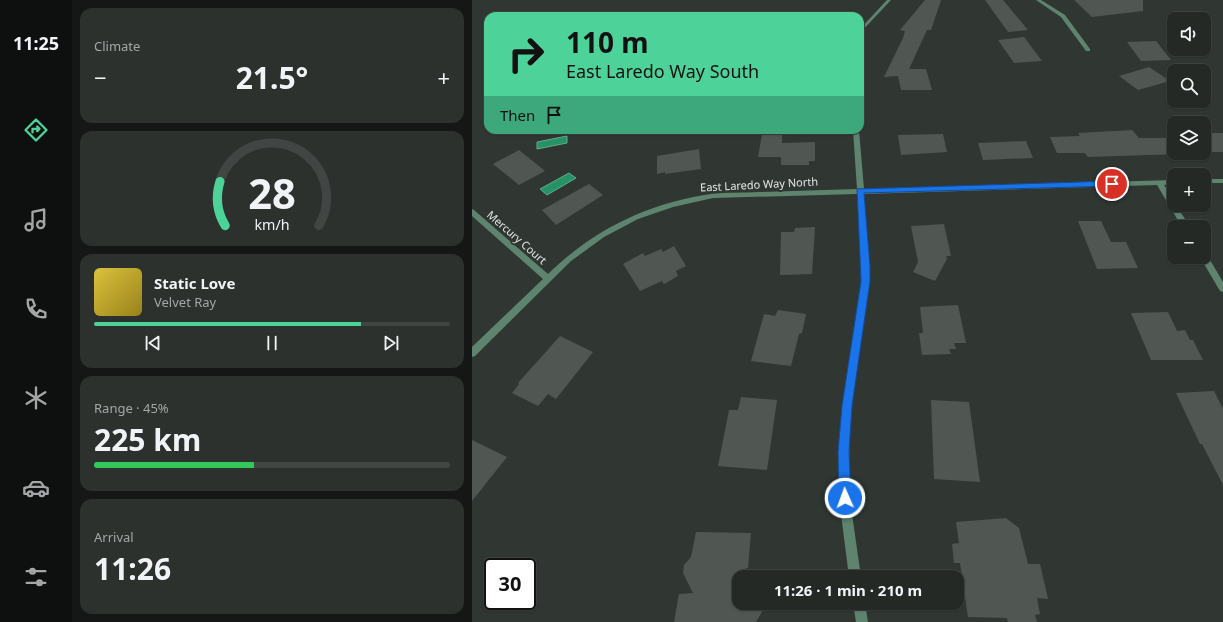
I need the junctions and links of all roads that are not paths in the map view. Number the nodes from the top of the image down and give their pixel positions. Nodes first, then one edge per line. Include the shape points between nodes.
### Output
1 (889, 0) edge
2 (1038, 0) edge
3 (864, 28) edge
4 (1088, 50) dead end
5 (856, 134) edge
6 (1211, 181) edge
7 (1223, 181) edge
8 (1159, 182) junction
9 (1167, 182) edge
10 (860, 191) junction
11 (472, 212) edge
12 (1182, 220) edge
13 (1208, 264) edge
14 (548, 278) junction
15 (1223, 289) edge
16 (472, 353) edge
17 (854, 570) edge
18 (860, 610) edge
19 (862, 622) edge

1 - 3 street
2 - 4 street via 1062,16
5 - 10 street
6 - 7 street
8 - 9 street, East Laredo Way North
8 - 10 street, East Laredo Way North
8 - 12 street
10 - 14 street, East Laredo Way North via 713,196 672,204 618,224 584,246
10 - 17 street via 866,281 847,406 844,452 845,513
11 - 14 street, Mercury Court
13 - 15 street
14 - 16 street, East Laredo Way North
18 - 19 street

